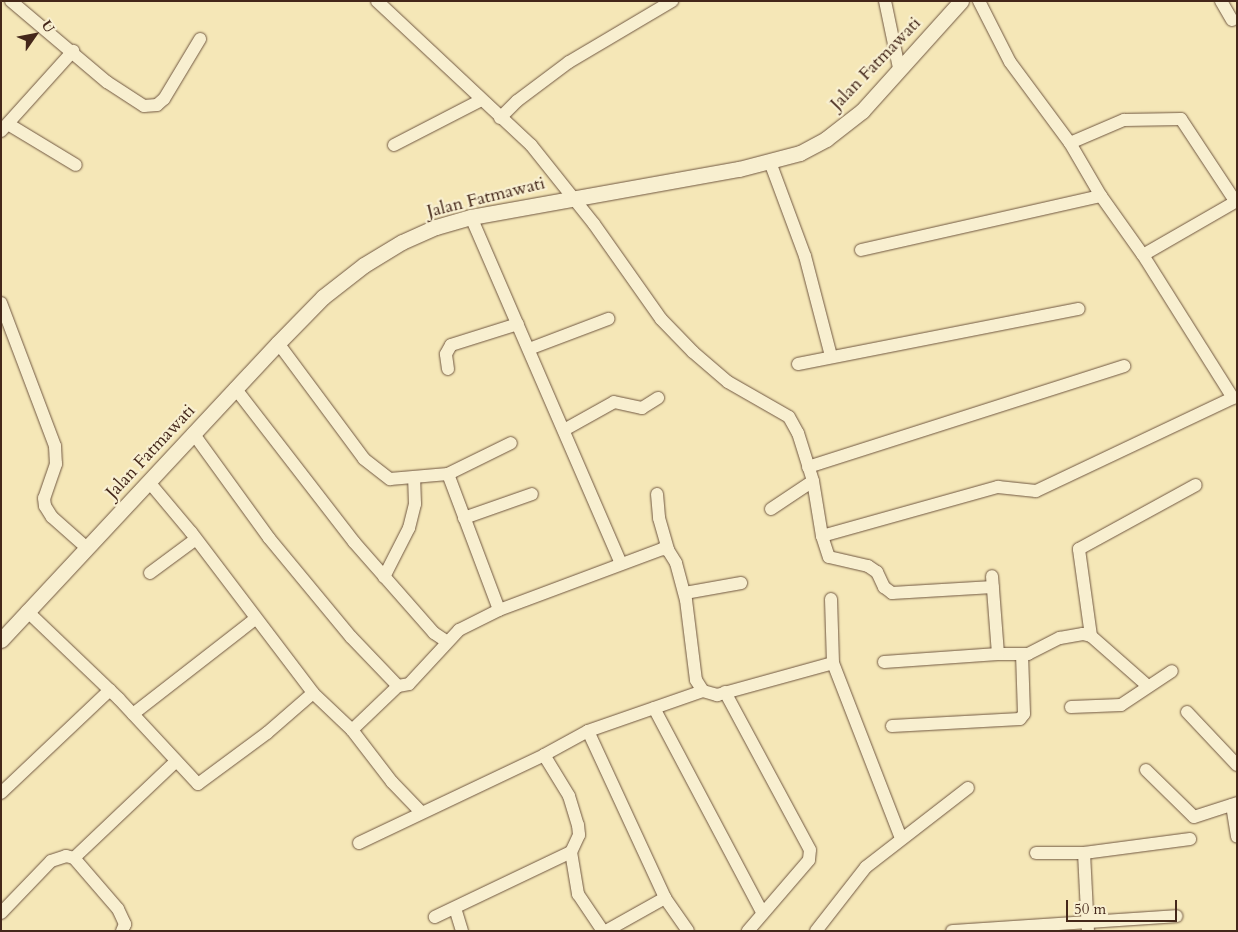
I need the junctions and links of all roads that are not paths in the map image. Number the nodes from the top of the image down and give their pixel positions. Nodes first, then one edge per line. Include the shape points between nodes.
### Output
1 (11, 1) edge
2 (377, 1) edge
3 (672, 1) edge
4 (886, 1) edge
5 (961, 1) edge
6 (980, 1) edge
7 (1221, 1) edge
8 (1232, 20) dead end
9 (200, 39) dead end
10 (72, 51) junction
11 (899, 68) junction
12 (481, 100) junction
13 (500, 118) junction
14 (5, 128) edge
15 (1070, 143) junction
16 (394, 145) dead end
17 (770, 162) junction
18 (76, 165) dead end
19 (1100, 196) junction
20 (574, 197) junction
21 (1236, 201) edge
22 (471, 217) junction
23 (861, 250) dead end
24 (1143, 255) junction
25 (1, 302) edge
26 (1079, 309) dead end
27 (608, 319) dead end
28 (518, 324) junction
29 (278, 343) junction
30 (530, 349) junction
31 (832, 356) junction
32 (798, 364) dead end
33 (1124, 366) dead end
34 (448, 369) dead end
35 (235, 388) junction
36 (658, 398) dead end
37 (1235, 402) edge
38 (564, 430) junction
39 (193, 433) junction
40 (510, 444) dead end
41 (808, 467) junction
42 (448, 474) junction
43 (414, 479) junction
44 (813, 481) junction
45 (149, 482) junction
46 (1196, 485) dead end
47 (532, 494) dead end
48 (657, 494) dead end
49 (771, 509) dead end
50 (464, 518) junction
51 (822, 536) junction
52 (196, 540) junction
53 (87, 548) junction
54 (668, 550) junction
55 (620, 562) junction
56 (150, 573) dead end
57 (384, 577) junction
58 (741, 583) dead end
59 (685, 594) junction
60 (831, 599) dead end
61 (498, 610) junction
62 (27, 611) junction
63 (255, 619) junction
64 (1091, 636) junction
65 (1, 640) edge
66 (446, 641) junction
67 (998, 654) junction
68 (1022, 655) junction
69 (884, 662) dead end
70 (834, 663) junction
71 (1172, 671) dead end
72 (398, 686) junction
73 (1148, 686) junction
74 (110, 690) junction
75 (703, 692) junction
76 (725, 692) junction
77 (313, 693) junction
78 (654, 708) junction
79 (1071, 708) dead end
80 (1187, 712) dead end
81 (133, 714) junction
82 (892, 726) dead end
83 (352, 730) junction
84 (588, 731) junction
85 (544, 755) junction
86 (175, 762) junction
87 (1237, 765) edge
88 (1146, 770) dead end
89 (968, 788) dead end
90 (1, 793) edge
91 (1234, 804) edge
92 (421, 812) junction
93 (1237, 837) edge
94 (901, 838) junction
95 (1190, 839) dead end
96 (359, 843) dead end
97 (571, 852) junction
98 (1084, 852) junction
99 (1036, 853) dead end
100 (74, 858) junction
101 (665, 898) junction
102 (455, 908) junction
103 (762, 912) junction
104 (1, 914) edge
105 (1176, 916) dead end
106 (435, 917) dead end
107 (1154, 925) edge
108 (1088, 926) edge
109 (1018, 928) edge
110 (122, 931) edge
111 (462, 931) edge
112 (604, 931) edge
113 (688, 931) edge
114 (748, 931) edge
115 (816, 931) edge
116 (952, 931) edge

1 - 10 street
2 - 12 street
3 - 13 street via 569,62
4 - 11 street
5 - 11 street, Jalan Fatmawati
6 - 15 street via 1010,62
7 - 8 street
9 - 10 street via 157,106 150,106 119,91
10 - 14 street
11 - 17 street, Jalan Fatmawati via 862,111 826,139 800,153
12 - 13 street
12 - 16 street
13 - 20 street via 531,145
14 - 18 street
15 - 19 street
15 - 21 street via 1124,120 1181,119
17 - 20 street, Jalan Fatmawati
17 - 31 street via 805,256
19 - 23 street
19 - 24 street
20 - 22 street, Jalan Fatmawati
20 - 41 street via 674,332 728,382 789,417 798,433
21 - 24 street
22 - 28 street
22 - 29 street, Jalan Fatmawati via 436,227 402,242 364,265 323,297
24 - 37 street
25 - 53 street via 55,446 56,464 44,498 45,506 52,517
26 - 31 street
27 - 30 street
28 - 30 street
28 - 34 street via 451,345 446,354
29 - 35 street, Jalan Fatmawati
29 - 43 street via 364,459 390,479
30 - 38 street
31 - 32 street
33 - 41 street
35 - 39 street, Jalan Fatmawati
35 - 57 street
36 - 38 street via 642,408 614,402
37 - 51 street via 1036,491 998,487
38 - 55 street
39 - 45 street, Jalan Fatmawati
39 - 72 street via 269,538 351,637
40 - 42 street
41 - 44 street
42 - 43 street
42 - 50 street
43 - 57 street via 415,504 409,528
44 - 49 street
44 - 51 street
45 - 52 street
45 - 53 street, Jalan Fatmawati
46 - 64 street via 1080,549
47 - 50 street
48 - 54 street via 659,518
50 - 61 street
51 - 67 street via 829,557 868,566 877,572 884,587 892,593 993,582
52 - 56 street
52 - 63 street
53 - 62 street, Jalan Fatmawati
54 - 55 street via 656,549
54 - 59 street via 676,563
55 - 61 street
57 - 66 street
58 - 59 street
59 - 75 street via 696,680
60 - 70 street
61 - 66 street via 458,630
62 - 65 street, Jalan Fatmawati
62 - 74 street
63 - 77 street
63 - 81 street
64 - 68 street via 1068,636
64 - 73 street
66 - 72 street via 409,684
67 - 68 street
67 - 69 street
68 - 82 street via 1024,714 1020,719
70 - 76 street
70 - 94 street
71 - 73 street
72 - 83 street
73 - 79 street via 1121,704
74 - 81 street
74 - 90 street
75 - 76 street via 709,695
75 - 78 street
76 - 103 street via 810,850 808,860
77 - 83 street
77 - 86 street via 203,783 193,783
78 - 84 street
78 - 103 street
80 - 87 street
81 - 86 street
83 - 92 street via 392,782
84 - 85 street
84 - 101 street
85 - 92 street
85 - 97 street via 569,796 578,825 579,835
86 - 100 street
88 - 91 street via 1194,817
89 - 94 street
91 - 93 street
92 - 96 street
94 - 115 street via 866,867
95 - 98 street
97 - 102 street
97 - 112 street via 578,894
98 - 99 street
98 - 108 street
100 - 104 street via 66,856 51,861
100 - 110 street via 123,916
101 - 112 street
101 - 113 street
102 - 106 street
102 - 111 street
103 - 114 street
105 - 107 street
107 - 108 street
108 - 109 street
109 - 116 street

